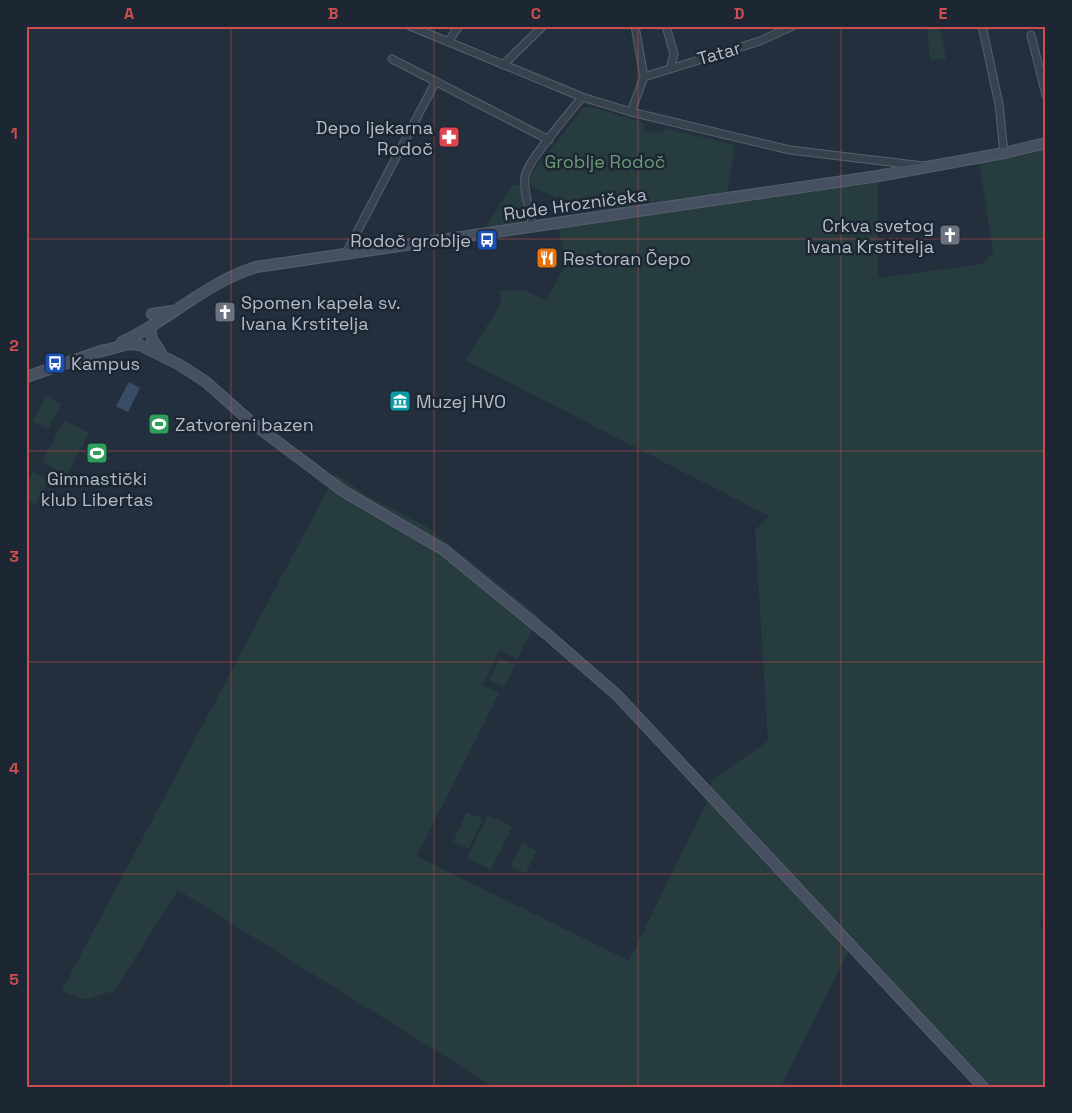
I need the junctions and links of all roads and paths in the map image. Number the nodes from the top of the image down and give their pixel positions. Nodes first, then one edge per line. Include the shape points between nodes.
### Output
1 (410, 26) edge
2 (459, 26) edge
3 (543, 26) edge
4 (635, 26) edge
5 (666, 26) edge
6 (792, 26) edge
7 (982, 26) edge
8 (1031, 35) dead end
9 (448, 42) junction
10 (392, 59) dead end
11 (504, 65) junction
12 (670, 69) junction
13 (644, 77) junction
14 (436, 81) junction
15 (1046, 95) edge
16 (582, 97) junction
17 (631, 112) junction
18 (549, 140) junction
19 (1046, 143) edge
20 (1004, 153) junction
21 (926, 166) junction
22 (533, 227) junction
23 (345, 255) junction
24 (182, 308) junction
25 (152, 314) dead end
26 (146, 330) junction
27 (148, 348) junction
28 (99, 352) junction
29 (165, 357) junction
30 (26, 377) edge
31 (983, 1087) edge

1 - 9 street
2 - 9 street
3 - 11 street
4 - 13 street
5 - 12 street via 674,54
6 - 12 street, Tatar via 760,41
7 - 20 street via 999,104
8 - 15 street
9 - 11 street
10 - 14 street
11 - 16 street
12 - 13 street, Tatar
13 - 17 street
14 - 18 street
14 - 23 street
16 - 17 street
16 - 18 street
17 - 21 street via 790,150
18 - 22 street via 530,162 525,176
19 - 20 street, Rude Hrozničeka
20 - 21 street, Rude Hrozničeka
21 - 22 street, Rude Hrozničeka
22 - 23 street, Rude Hrozničeka
23 - 24 street, Rude Hrozničeka via 242,272
24 - 25 street
24 - 26 street, Rude Hrozničeka
26 - 27 street via 142,338
26 - 28 street, Rude Hrozničeka
26 - 29 street
27 - 28 street via 128,344
27 - 29 street
28 - 30 street
29 - 31 street via 206,382 264,432 344,491 444,550 595,675 671,751

